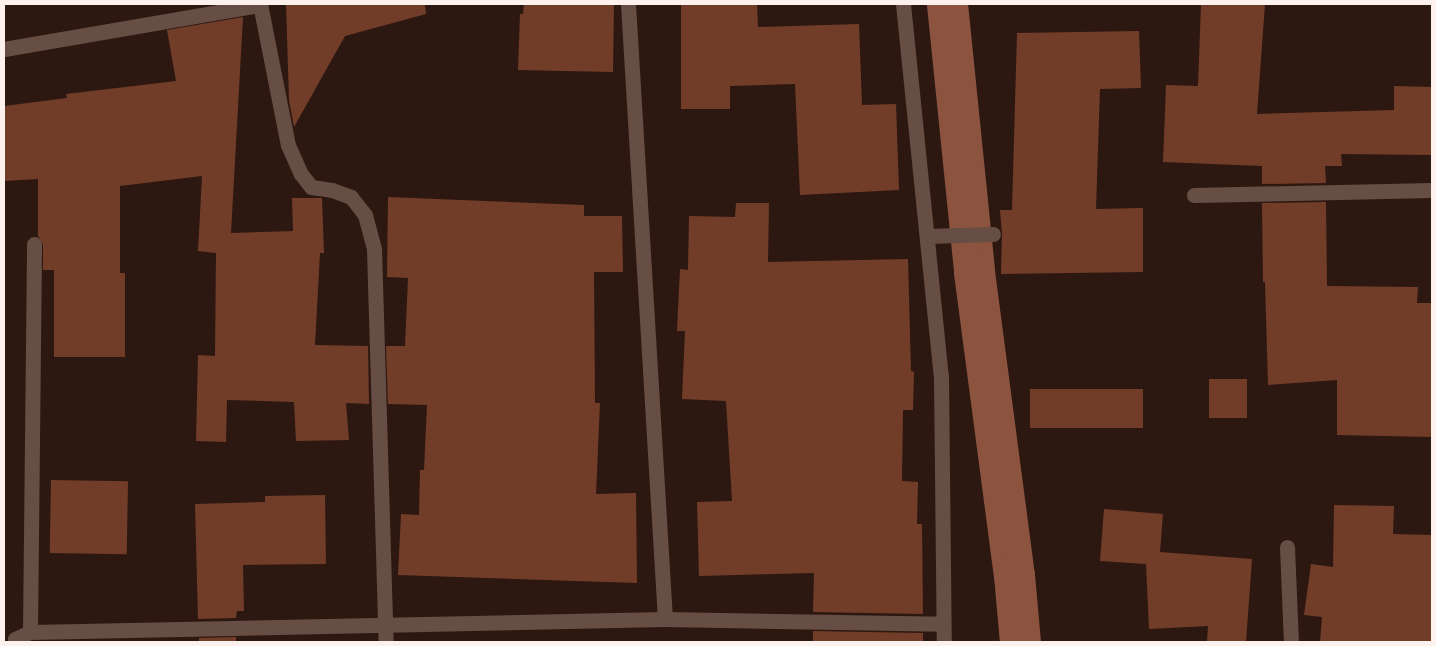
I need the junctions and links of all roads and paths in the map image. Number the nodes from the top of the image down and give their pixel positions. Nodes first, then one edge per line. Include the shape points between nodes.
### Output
1 (260, 4) edge
2 (628, 4) edge
3 (903, 4) edge
4 (4, 49) edge
5 (1432, 190) edge
6 (1194, 196) dead end
7 (993, 234) dead end
8 (927, 236) junction
9 (34, 244) dead end
10 (1287, 547) dead end
11 (665, 619) junction
12 (386, 624) junction
13 (943, 624) junction
14 (30, 632) junction
15 (11, 640) edge
16 (386, 642) edge
17 (944, 642) edge
18 (1291, 642) edge

1 - 4 street
1 - 12 street via 288,145 301,174 311,187 351,197 365,215 374,249
2 - 11 street
3 - 8 street
5 - 6 street
7 - 8 street
8 - 13 street via 941,376
9 - 14 street
10 - 18 street
11 - 12 street
11 - 13 street
12 - 14 street
12 - 16 street
13 - 17 street
14 - 15 street

